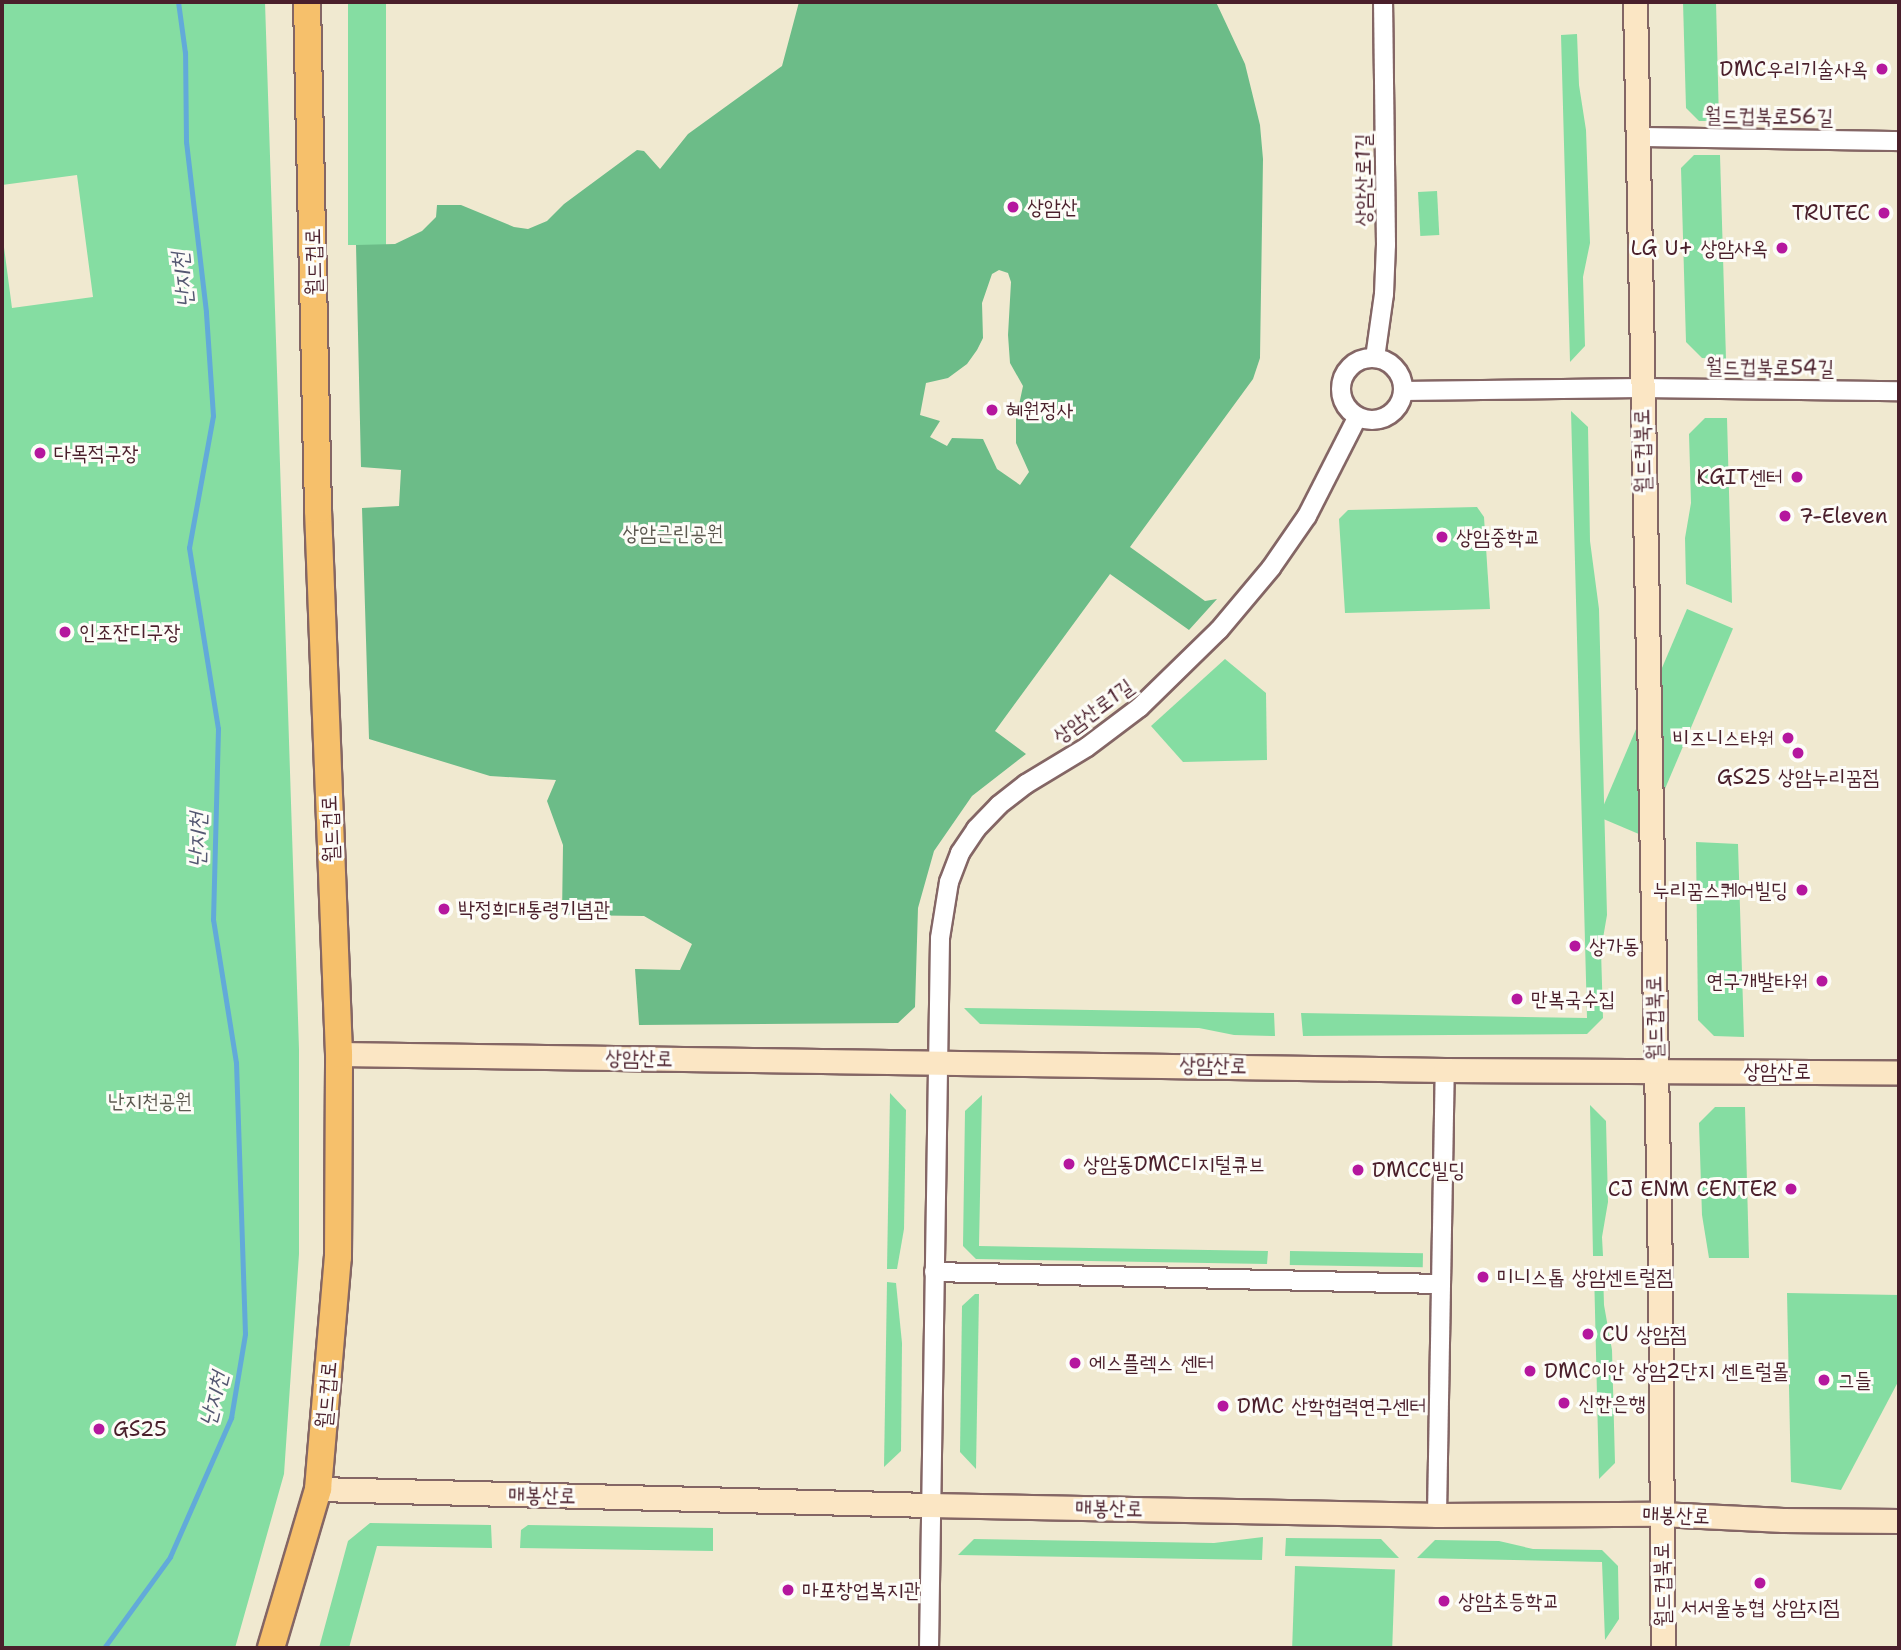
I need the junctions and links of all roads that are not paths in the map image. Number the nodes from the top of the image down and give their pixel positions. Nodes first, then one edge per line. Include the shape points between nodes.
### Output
1 (307, 2) edge
2 (1383, 2) edge
3 (1634, 2) edge
4 (1637, 137) junction
5 (1899, 141) edge
6 (1375, 358) junction
7 (1641, 388) junction
8 (1403, 391) junction
9 (1899, 391) edge
10 (1357, 418) junction
11 (339, 1054) junction
12 (939, 1062) junction
13 (1445, 1070) junction
14 (1655, 1070) junction
15 (1899, 1072) edge
16 (934, 1272) junction
17 (1440, 1284) junction
18 (318, 1489) junction
19 (929, 1505) junction
20 (1660, 1514) junction
21 (1437, 1515) junction
22 (1899, 1521) edge
23 (271, 1648) edge
24 (929, 1648) edge
25 (1663, 1648) edge

1 - 11 main road, 월드컵로 via 318,510
2 - 6 street, 상암산로1길 via 1386,245
3 - 4 main road, 월드컵북로
4 - 5 street, 월드컵북로56길
4 - 7 main road, 월드컵북로
6 - 8 street via 1395,369
6 - 10 street via 1354,363 1341,380 1343,402
7 - 8 street, 월드컵북로
7 - 9 street, 월드컵북로54길
7 - 14 main road, 월드컵북로
8 - 10 street via 1388,417 1378,421
10 - 12 street, 상암산로1길 via 1307,516 1272,568 1219,630 1140,707 999,805 960,853 942,909
11 - 12 main road, 상암산로
11 - 18 main road, 월드컵로 via 338,1257
12 - 13 main road, 상암산로
12 - 16 street
13 - 14 main road, 상암산로
13 - 17 street
14 - 15 main road, 상암산로
14 - 20 main road, 월드컵북로 via 1661,1277
16 - 17 street
16 - 19 street
17 - 21 street
18 - 19 main road, 매봉산로
18 - 23 main road, 월드컵로
19 - 21 main road, 매봉산로
19 - 24 street
20 - 21 main road, 매봉산로
20 - 22 main road, 매봉산로
20 - 25 main road, 월드컵북로

